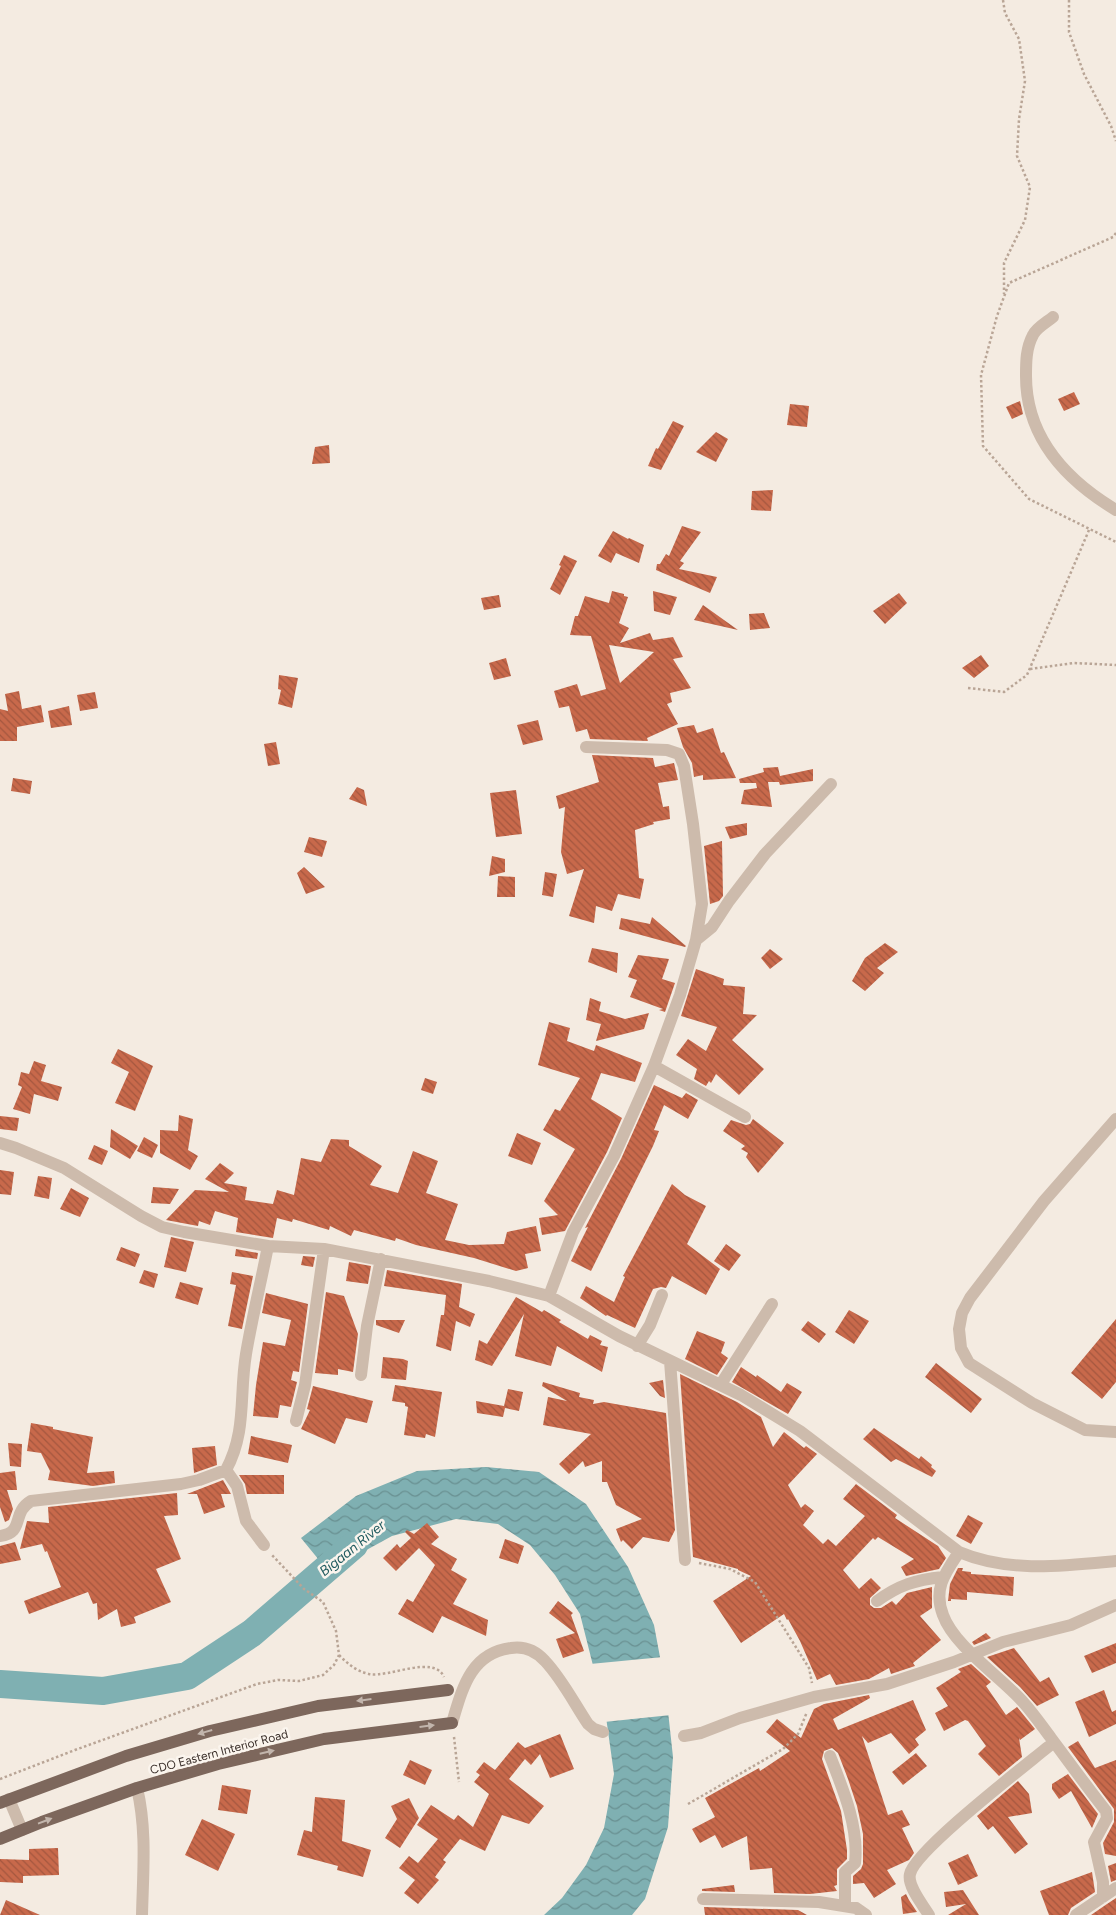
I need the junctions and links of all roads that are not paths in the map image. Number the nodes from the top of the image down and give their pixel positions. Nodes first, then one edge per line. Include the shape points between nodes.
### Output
1 (1053, 317) dead end
2 (1116, 510) edge
3 (586, 747) dead end
4 (830, 784) dead end
5 (696, 940) junction
6 (654, 1066) junction
7 (745, 1117) dead end
8 (1116, 1119) edge
9 (0, 1143) edge
10 (268, 1246) junction
11 (324, 1249) junction
12 (381, 1260) junction
13 (662, 1295) dead end
14 (549, 1296) junction
15 (772, 1304) dead end
16 (638, 1346) junction
17 (670, 1361) junction
18 (361, 1375) dead end
19 (721, 1384) junction
20 (296, 1421) dead end
21 (1116, 1432) edge
22 (226, 1470) junction
23 (0, 1536) edge
24 (264, 1546) road end
25 (959, 1552) junction
26 (685, 1560) road end
27 (1116, 1560) edge
28 (943, 1577) junction
29 (877, 1601) dead end
30 (1116, 1605) edge
31 (972, 1654) junction
32 (448, 1690) road end
33 (452, 1724) joint
34 (603, 1732) dead end
35 (684, 1736) dead end
36 (1054, 1742) junction
37 (830, 1756) dead end
38 (137, 1788) junction
39 (4, 1801) edge
40 (22, 1830) junction
41 (0, 1840) edge
42 (1116, 1888) edge
43 (1103, 1897) junction
44 (704, 1899) dead end
45 (845, 1906) junction
46 (142, 1915) edge
47 (866, 1915) edge
48 (929, 1915) edge
49 (1076, 1915) edge

1 - 2 street via 1033,333 1026,358 1031,418 1045,446 1065,472
3 - 5 street via 679,754 690,805 702,904
4 - 5 street via 765,854 712,927
5 - 6 street
6 - 7 street
6 - 14 street via 614,1156 573,1232
8 - 21 street via 1044,1201 970,1298 962,1313 959,1329 961,1348 969,1363 1032,1403 1085,1430
9 - 10 street via 64,1168 162,1226
10 - 11 street
10 - 22 street via 246,1354 241,1429
11 - 12 street
11 - 20 street via 305,1385
12 - 14 street
12 - 18 street
13 - 16 street
14 - 16 street
15 - 19 street
16 - 17 street
17 - 19 street
17 - 26 street
19 - 25 street via 800,1431
22 - 23 street via 181,1484 30,1501 20,1510 12,1533
22 - 24 street via 237,1486 246,1521
25 - 27 street via 977,1560 1011,1565 1054,1566
25 - 28 street
28 - 29 street via 903,1584
28 - 31 street via 940,1595 943,1616
30 - 31 street via 1071,1625 1003,1642
31 - 35 street via 887,1684 814,1697
31 - 36 street via 1023,1702
32 -> 39 main road, CDO Eastern Interior Road via 318,1706 210,1731 126,1756
33 - 34 street via 462,1689 476,1666 500,1649 515,1647 531,1650 544,1660 588,1724
38 -> 33 main road, CDO Eastern Interior Road via 218,1764 324,1739
36 - 43 street via 1106,1811 1107,1818 1094,1842 1104,1882
36 - 48 street via 984,1799 913,1865 909,1876 912,1886
37 - 45 street via 848,1809 855,1844 856,1863 845,1872
40 -> 38 main road, CDO Eastern Interior Road
38 - 46 street via 144,1836
39 - 40 street
40 - 41 main road, CDO Eastern Interior Road
42 - 43 street
43 - 49 street
44 - 45 street via 820,1902
45 - 47 street

